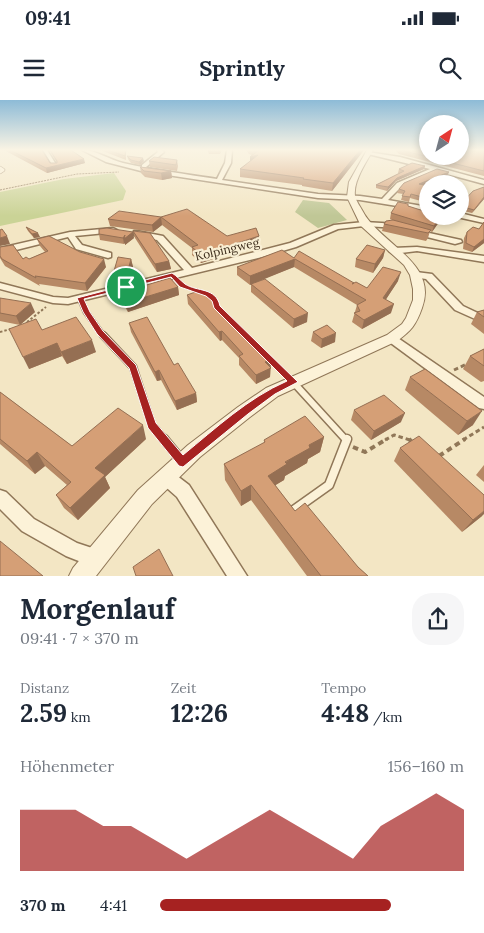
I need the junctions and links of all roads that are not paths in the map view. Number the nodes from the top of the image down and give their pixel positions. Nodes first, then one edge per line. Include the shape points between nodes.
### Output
1 (164, 172) edge
2 (223, 172) edge
3 (358, 172) edge
4 (428, 172) edge
5 (447, 172) edge
6 (219, 180) junction
7 (484, 182) edge
8 (351, 197) junction
9 (384, 201) junction
10 (419, 207) edge
11 (364, 224) junction
12 (70, 234) junction
13 (458, 242) dead end
14 (0, 251) edge
15 (394, 251) junction
16 (108, 255) dead end
17 (484, 259) edge
18 (190, 270) junction
19 (416, 275) junction
20 (0, 286) edge
21 (80, 298) junction
22 (484, 320) edge
23 (392, 338) junction
24 (294, 382) junction
25 (484, 403) edge
26 (183, 462) junction
27 (166, 478) junction
28 (0, 498) edge
29 (291, 512) edge
30 (87, 567) edge
31 (238, 576) edge

1 - 6 street
2 - 6 street
3 - 8 street
4 - 9 street via 400,184
5 - 7 street
6 - 8 street via 318,196
8 - 9 street
8 - 11 street
9 - 10 street
11 - 13 street, Kolpingweg via 391,224
11 - 15 street
11 - 18 street, Kolpingweg via 338,227 259,255
12 - 14 street
12 - 16 street via 79,247
12 - 18 street via 108,230 160,238
15 - 17 street via 417,249
15 - 19 street
18 - 21 street, Kolpingweg
19 - 22 street via 430,276 459,308
19 - 23 street via 419,300 408,326
20 - 21 street, Kolpingweg via 53,300
21 - 26 lane via 100,332 133,367 152,425
23 - 24 street
23 - 25 street
24 - 26 street via 272,392 244,412
24 - 29 lane via 347,439 329,484
26 - 27 street
27 - 30 street via 145,497
27 - 31 street via 184,491
28 - 30 street via 28,525 72,550

